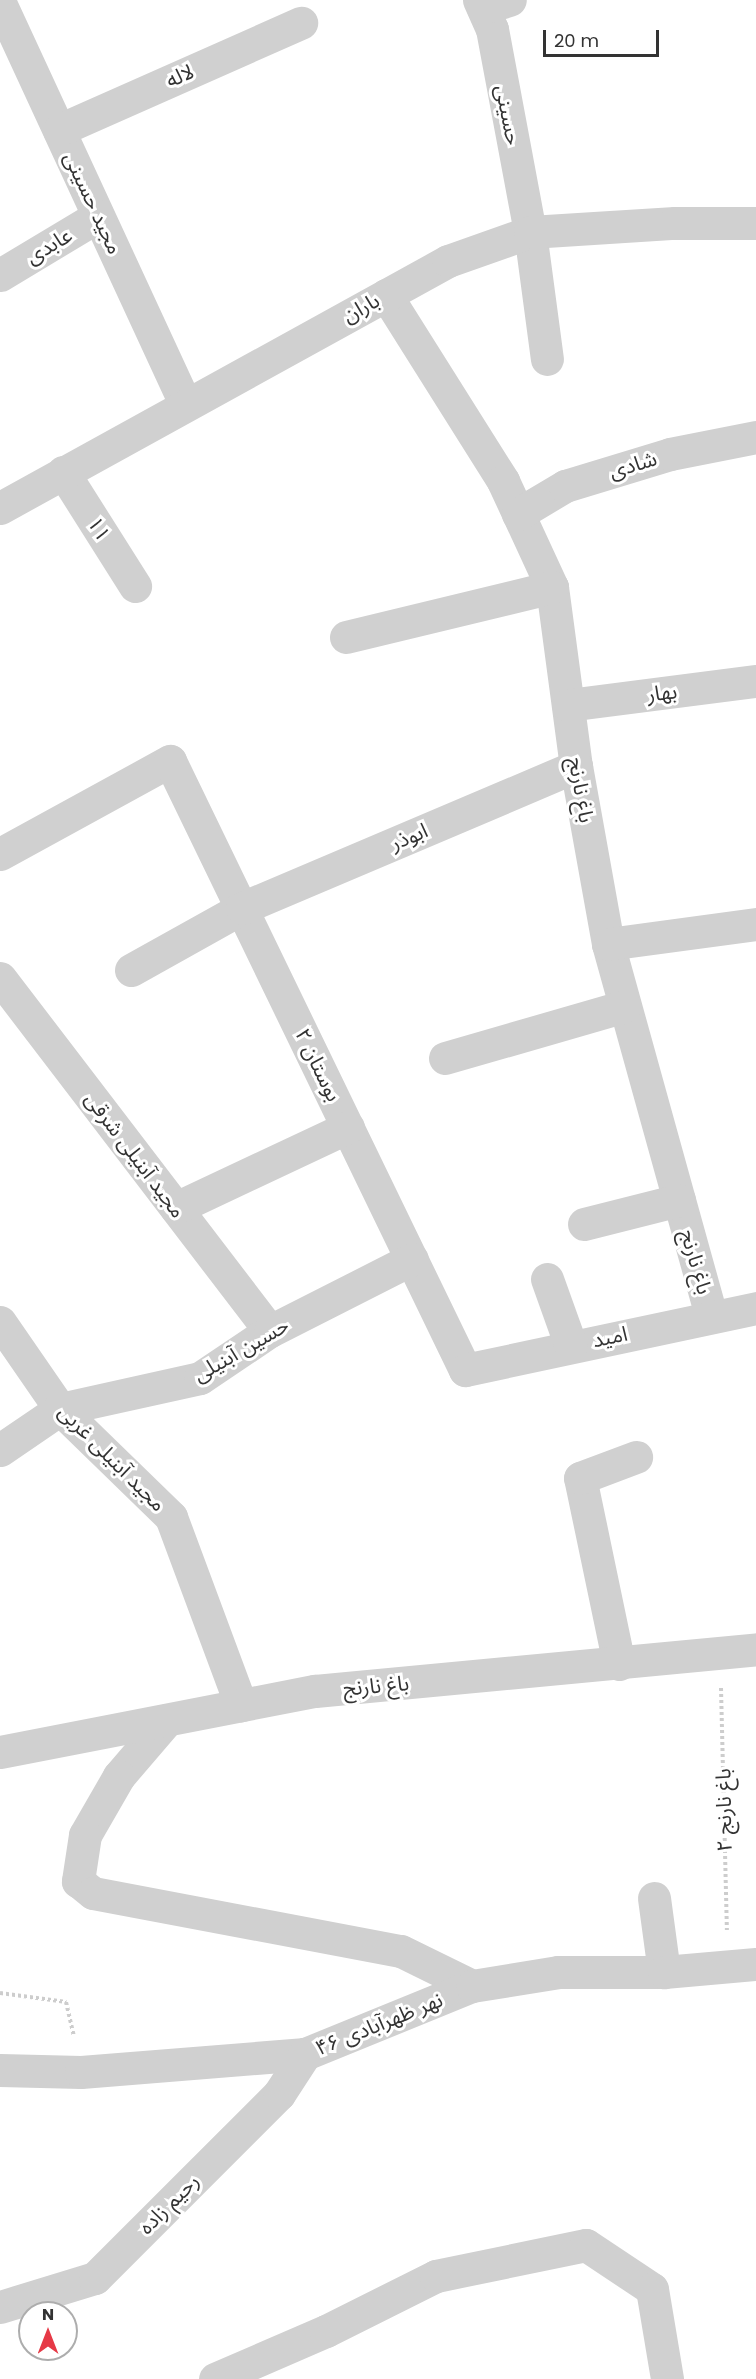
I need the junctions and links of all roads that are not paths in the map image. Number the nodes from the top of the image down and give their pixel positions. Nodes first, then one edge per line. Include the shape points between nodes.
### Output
1 (0, 3) edge
2 (491, 3) edge
3 (301, 23) dead end
4 (59, 130) junction
5 (98, 216) junction
6 (756, 223) edge
7 (530, 232) junction
8 (0, 275) edge
9 (386, 295) junction
10 (547, 359) dead end
11 (185, 404) junction
12 (756, 437) edge
13 (63, 472) junction
14 (0, 508) edge
15 (518, 514) junction
16 (135, 586) dead end
17 (552, 587) junction
18 (346, 637) dead end
19 (756, 681) edge
20 (568, 705) junction
21 (576, 766) junction
22 (0, 854) edge
23 (242, 908) junction
24 (756, 924) edge
25 (608, 944) junction
26 (131, 970) dead end
27 (0, 978) edge
28 (625, 1006) junction
29 (444, 1058) dead end
30 (348, 1127) junction
31 (679, 1200) junction
32 (176, 1208) junction
33 (584, 1224) dead end
34 (412, 1260) junction
35 (547, 1279) dead end
36 (756, 1308) edge
37 (711, 1316) junction
38 (0, 1322) edge
39 (270, 1331) junction
40 (571, 1346) junction
41 (465, 1370) joint
42 (60, 1409) junction
43 (0, 1450) edge
44 (636, 1457) dead end
45 (756, 1649) edge
46 (619, 1664) junction
47 (241, 1705) junction
48 (167, 1720) junction
49 (0, 1752) edge
50 (654, 1898) dead end
51 (742, 1965) edge
52 (664, 1972) junction
53 (472, 1986) junction
54 (305, 2054) junction
55 (0, 2070) edge
56 (0, 2307) edge
57 (215, 2379) edge
58 (667, 2379) edge

1 - 4 street, مجید حسینی
2 - 7 street, حسینی via 492,29
3 - 4 street, لاله
4 - 5 street, مجید حسینی
5 - 8 street, عابدی
5 - 11 street, مجید حسینی
6 - 7 street, باران via 675,223
7 - 9 street, باران via 448,261
7 - 10 street, حسینی
9 - 11 street, باران
9 - 15 street, باغ نارنج via 503,481
11 - 13 street, باران
12 - 15 street, شادی via 670,454 564,486
13 - 14 street, باران
13 - 16 street, ۱۱
15 - 17 street, باغ نارنج
17 - 18 street
17 - 20 street, باغ نارنج
19 - 20 street, بهار
20 - 21 street, باغ نارنج
21 - 23 street, ابوذر
21 - 25 street, باغ نارنج
22 - 23 street, بوستان ۲ via 170,760
23 - 26 street, ابوذر
23 - 30 street, بوستان ۲
24 - 25 street
25 - 28 street, باغ نارنج
27 - 32 street, مجید آبنیلی شرقی
28 - 29 street
28 - 31 street, باغ نارنج
30 - 32 street
30 - 34 street, بوستان ۲
31 - 33 street
31 - 37 street, باغ نارنج
32 - 39 street, مجید آبنیلی شرقی
34 - 39 street, حسین آبنیلی
34 - 41 street, بوستان ۲
35 - 40 street
36 - 37 street, امید
37 - 40 street, امید
38 - 42 street, مجید آبنیلی غربی
39 - 42 street, حسین آبنیلی via 200,1378
40 - 41 street, امید
42 - 43 street, حسین آبنیلی
42 - 47 street, مجید آبنیلی غربی via 171,1517
44 - 46 street via 580,1478
45 - 46 street, باغ نارنج
46 - 47 street, باغ نارنج via 315,1691
47 - 48 street, باغ نارنج
48 - 49 street, باغ نارنج
48 - 53 street via 119,1776 85,1835 78,1881 93,1893 401,1951
50 - 52 street
51 - 52 street, نهر ظهرآبادی ۴۶
52 - 53 street, نهر ظهرآبادی ۴۶ via 558,1972
53 - 54 street, نهر ظهرآبادی ۴۶
54 - 55 street, نهر ظهرآبادی ۴۶ via 81,2072
54 - 56 street, رحیم زاده via 279,2094 95,2278
57 - 58 street via 326,2331 436,2276 585,2245 652,2289

